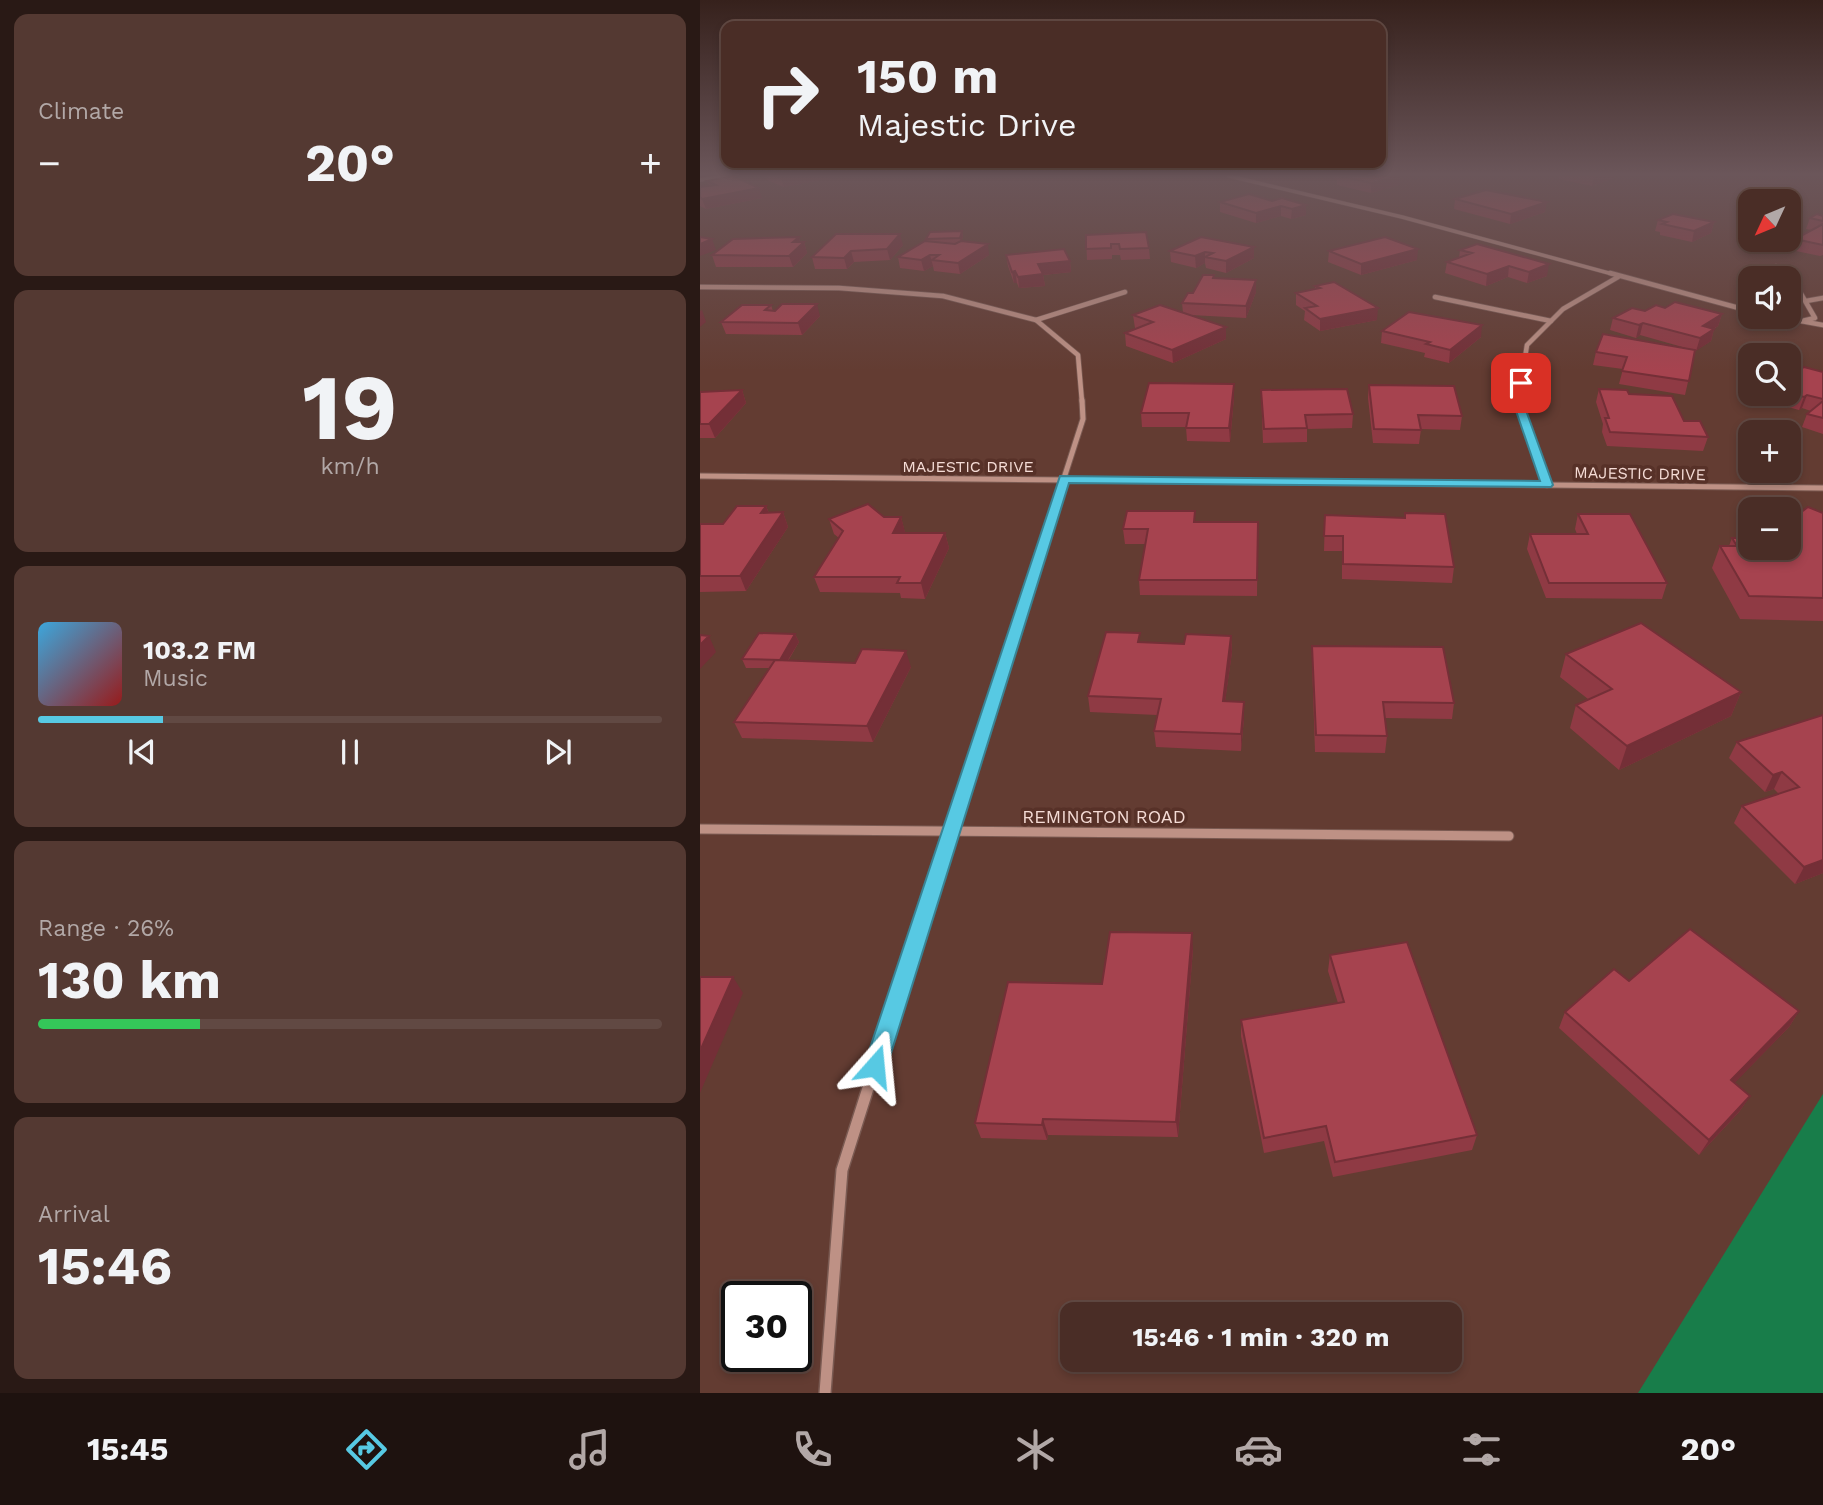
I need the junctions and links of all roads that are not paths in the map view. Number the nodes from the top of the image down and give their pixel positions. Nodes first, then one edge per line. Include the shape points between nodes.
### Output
1 (1488, 241) edge
2 (1618, 277) junction
3 (700, 287) edge
4 (1125, 292) dead end
5 (1801, 293) edge
6 (1435, 298) dead end
7 (1823, 298) edge
8 (1806, 301) junction
9 (1738, 308) edge
10 (1036, 320) junction
11 (1551, 321) junction
12 (1802, 321) joint
13 (1823, 325) edge
14 (700, 476) edge
15 (1064, 479) junction
16 (1547, 485) junction
17 (1823, 488) edge
18 (700, 829) edge
19 (950, 832) junction
20 (1509, 836) dead end
21 (825, 1393) edge

1 - 2 street
2 - 9 street
2 - 11 street
3 - 10 street via 839,288 943,296
4 - 10 street
5 - 8 street
6 - 11 street
7 - 8 street
8 - 12 street via 1815,318
10 - 15 street via 1078,355 1083,419
11 - 16 street via 1527,345 1518,402
12 - 13 street
14 - 15 street, MAJESTIC DRIVE
15 - 16 street, MAJESTIC DRIVE
15 - 19 street
16 - 17 street, MAJESTIC DRIVE
18 - 19 street, REMINGTON ROAD
19 - 20 street, REMINGTON ROAD
19 - 21 street via 842,1170

